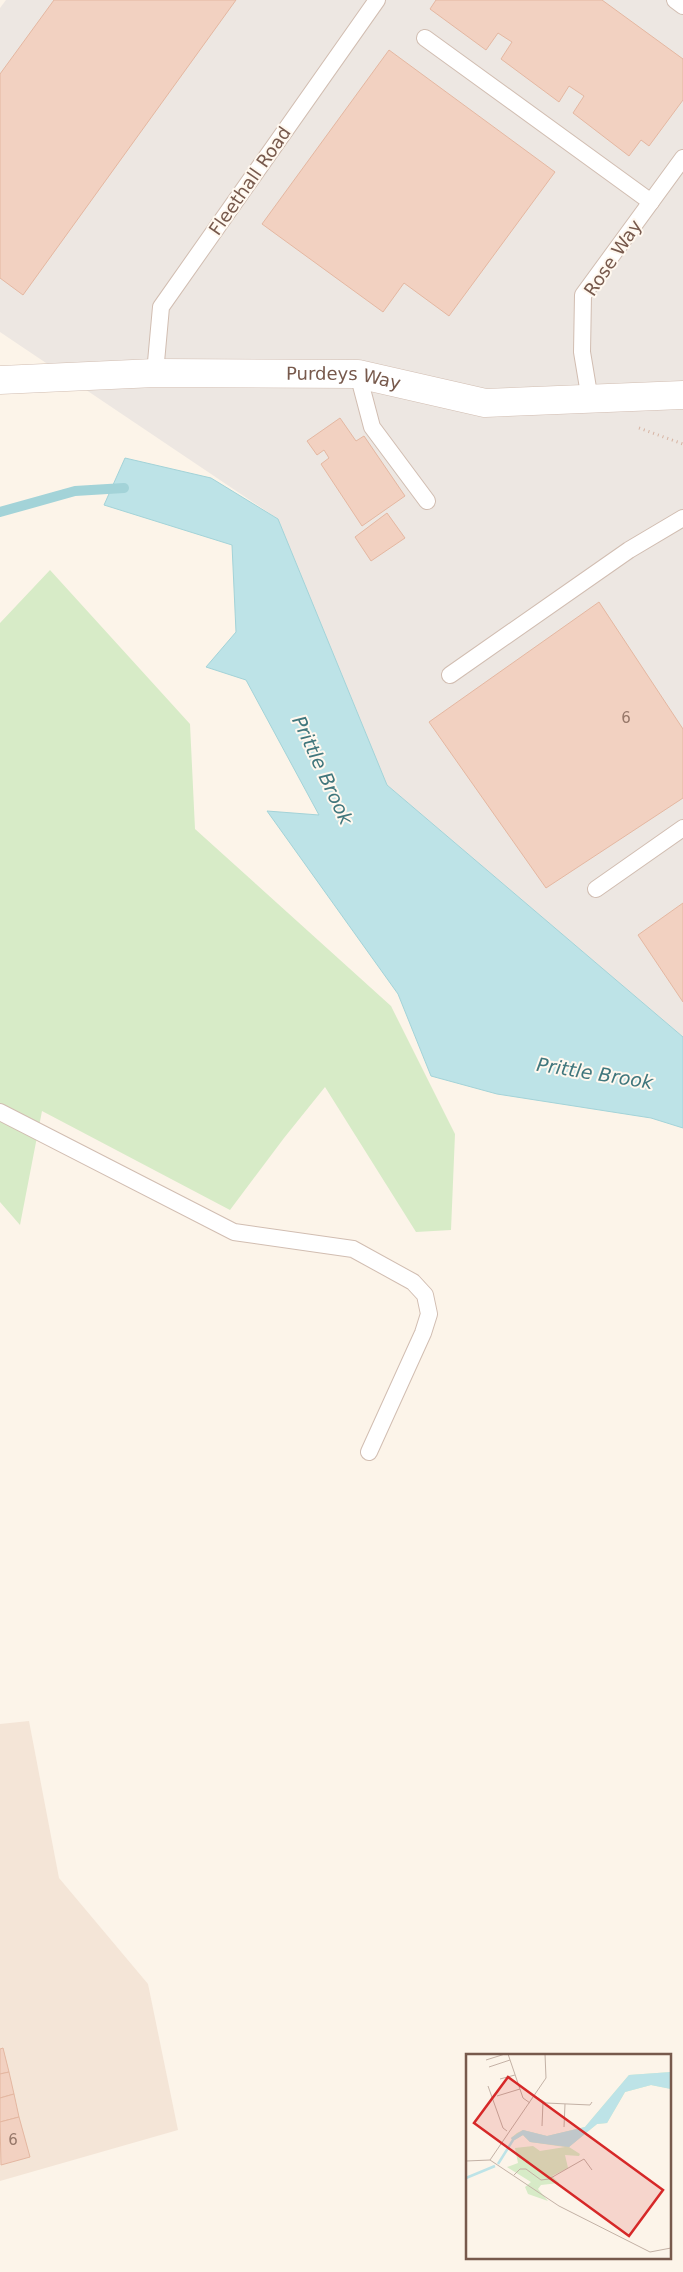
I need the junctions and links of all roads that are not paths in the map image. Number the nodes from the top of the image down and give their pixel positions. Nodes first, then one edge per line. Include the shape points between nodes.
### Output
1 (377, 0) edge
2 (676, 0) edge
3 (683, 6) edge
4 (425, 38) dead end
5 (683, 158) edge
6 (651, 202) junction
7 (155, 373) junction
8 (358, 374) junction
9 (0, 380) edge
10 (683, 395) edge
11 (590, 400) junction
12 (427, 501) dead end
13 (683, 518) edge
14 (450, 675) dead end
15 (683, 828) edge
16 (596, 889) dead end
17 (0, 1112) edge
18 (369, 1452) dead end

1 - 7 lane, Fleethall Road via 161,307
2 - 3 lane
4 - 6 lane
5 - 6 lane, Rose Way
6 - 11 lane, Rose Way via 583,295 582,352
7 - 8 street, Purdeys Way
7 - 9 street, Purdeys Way
8 - 11 street, Purdeys Way via 485,403
8 - 12 lane via 372,427
10 - 11 street, Purdeys Way
13 - 14 lane via 630,550
15 - 16 lane
17 - 18 lane via 234,1232 353,1249 414,1282 425,1295 429,1314

